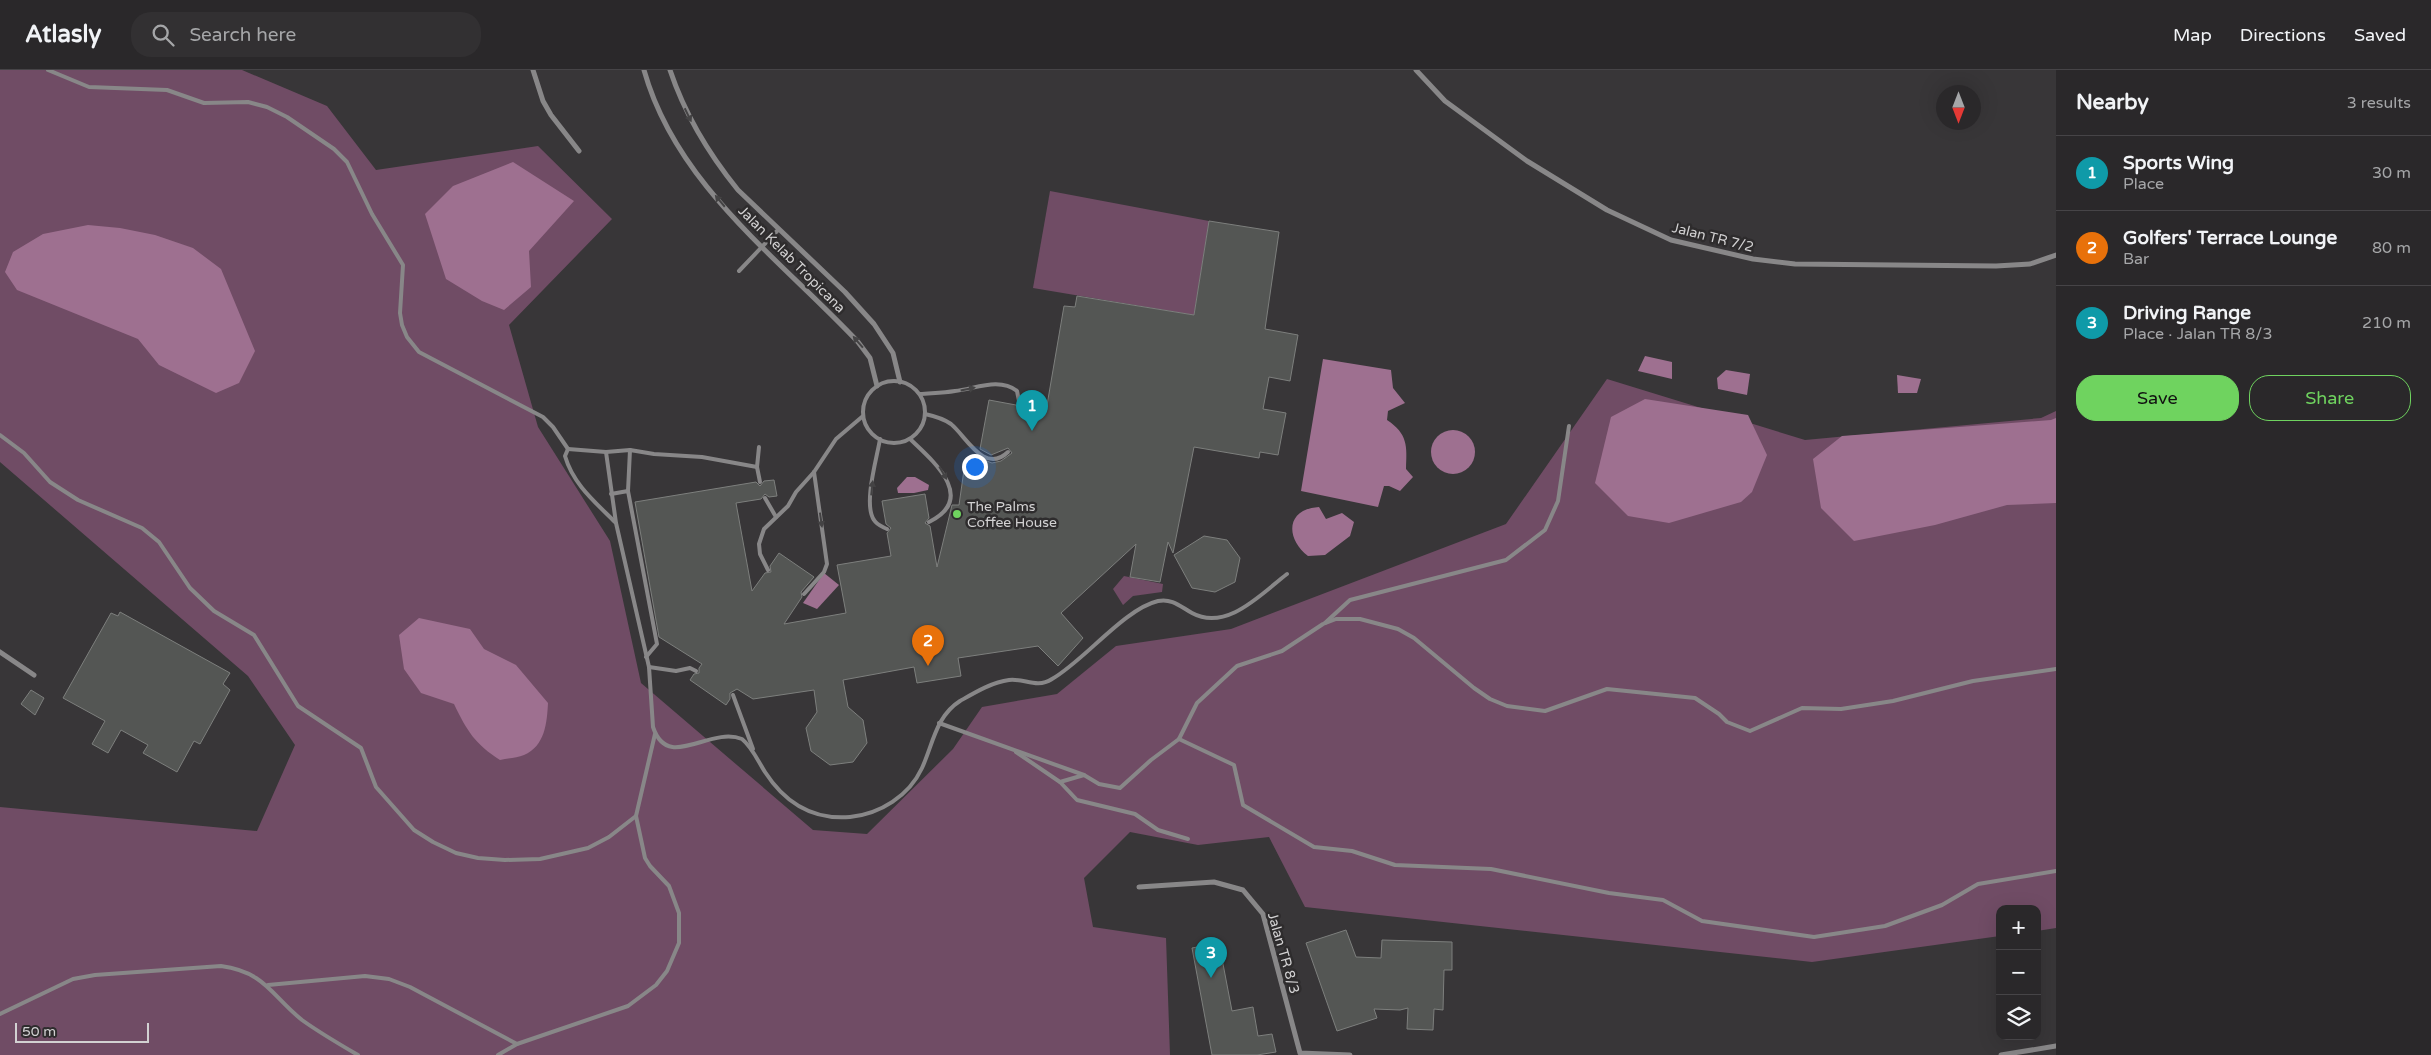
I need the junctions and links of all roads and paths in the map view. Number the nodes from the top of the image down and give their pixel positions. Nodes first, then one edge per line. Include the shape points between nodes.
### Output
1 (48, 70) edge
2 (534, 70) edge
3 (644, 70) edge
4 (670, 70) edge
5 (1416, 70) edge
6 (578, 151) dead end
7 (778, 230) junction
8 (761, 248) junction
9 (2056, 255) edge
10 (739, 271) dead end
11 (900, 382) junction
12 (877, 386) junction
13 (920, 394) junction
14 (1020, 406) dead end
15 (925, 414) junction
16 (863, 416) junction
17 (1569, 426) dead end
18 (0, 436) edge
19 (910, 438) junction
20 (880, 440) junction
21 (760, 447) dead end
22 (568, 449) junction
23 (630, 450) junction
24 (606, 452) junction
25 (1008, 452) dead end
26 (757, 467) junction
27 (814, 472) junction
28 (760, 482) dead end
29 (628, 490) junction
30 (611, 494) junction
31 (766, 498) dead end
32 (776, 517) junction
33 (929, 522) dead end
34 (616, 523) junction
35 (887, 528) dead end
36 (768, 570) dead end
37 (1287, 574) dead end
38 (804, 594) dead end
39 (1323, 624) junction
40 (0, 652) edge
41 (646, 657) junction
42 (649, 667) junction
43 (2056, 669) edge
44 (696, 671) dead end
45 (34, 675) dead end
46 (733, 695) dead end
47 (939, 723) junction
48 (655, 734) junction
49 (1179, 739) junction
50 (1012, 749) junction
51 (756, 758) junction
52 (1084, 775) junction
53 (1060, 782) junction
54 (636, 816) junction
55 (1188, 839) dead end
56 (2056, 871) edge
57 (1139, 887) dead end
58 (268, 985) junction
59 (0, 1014) edge
60 (517, 1044) junction
61 (2056, 1046) edge
62 (1300, 1054) edge
63 (358, 1055) edge
64 (498, 1055) edge
65 (1350, 1055) edge
66 (2001, 1055) edge

1 - 22 lane via 89,87 167,90 204,103 248,102 267,107 310,131 347,162 372,214 403,264 400,313 407,337 419,352 543,418
2 - 6 street via 543,102
8 -> 3 street, Jalan Kelab Tropicana via 687,161 660,113
4 -> 7 street, Jalan Kelab Tropicana via 688,115 709,150 738,190
5 - 9 street, Jalan TR 7/2 via 1445,102 1527,161 1607,210 1671,240 1753,259 1795,264 1996,266 2030,264
7 - 8 lane
7 - 11 street, Jalan Kelab Tropicana via 845,292 874,324 893,353
8 - 10 lane
12 -> 8 street, Jalan Kelab Tropicana via 870,358 858,342
11 - 12 lane
11 - 13 lane
12 - 16 lane via 866,399
13 -> 14 lane via 1006,385 1017,391
13 - 15 lane
15 - 19 lane via 920,428
15 - 25 lane via 950,424 978,455 993,458
16 - 20 lane via 869,429
16 - 27 lane via 836,439
17 - 39 lane via 1558,501 1545,530 1506,560 1350,600
18 - 54 lane via 24,453 50,482 78,500 142,528 159,542 190,588 214,610 254,635 298,706 361,748 376,787 414,830 433,842 456,853 478,858 540,858 588,848
19 - 20 lane via 900,442
19 -> 33 lane via 938,465 949,484 945,512
35 -> 20 lane via 873,519 871,506
21 - 26 lane
22 - 24 lane
22 - 34 lane via 565,456 582,490
23 - 24 lane
23 - 26 lane via 702,457
23 - 29 lane
24 - 30 lane
26 - 28 lane
27 - 32 lane
27 -> 38 lane via 827,564
29 - 30 lane
29 - 41 lane via 657,644
30 - 34 lane
31 - 32 lane
32 - 36 lane via 760,535 760,554
34 - 41 lane
37 - 47 lane via 1246,606 1218,618 1200,617 1172,601 1151,603 1122,622 1053,679 1036,684 1008,680 992,686 952,707
39 - 43 lane via 1336,619 1360,619 1398,629 1414,638 1474,688 1507,706 1545,711 1607,689 1696,698 1727,722 1750,731 1802,708 1841,708 1884,702 1973,681
39 - 49 lane via 1282,651 1237,666 1197,704
40 - 45 street
41 - 42 lane
42 - 44 lane
42 - 48 lane
46 - 51 lane
47 - 50 lane
47 - 51 lane via 921,769 907,790 883,807 852,817 819,816 791,802 769,779
48 - 51 lane via 665,744 678,748 708,738 732,735 747,743
48 - 54 lane
49 - 52 lane via 1120,788 1099,784
49 - 56 lane via 1234,765 1243,805 1314,847 1352,851 1394,865 1491,869 1609,893 1663,900 1702,921 1814,937 1885,926 1942,905 1978,884
50 - 52 lane
50 - 53 lane
52 - 53 lane
53 - 55 lane via 1076,800 1135,814 1158,830
54 - 60 lane via 645,858 669,886 679,913 679,943 667,971 650,991 628,1006
57 - 62 street, Jalan TR 8/3 via 1214,882 1243,890 1263,914
58 - 59 lane via 238,968 221,966 95,975 73,979
58 - 60 lane via 365,976 389,979
58 - 63 lane via 302,1020
60 - 64 lane
61 - 66 street
62 - 65 street, Jalan TR 8/3

